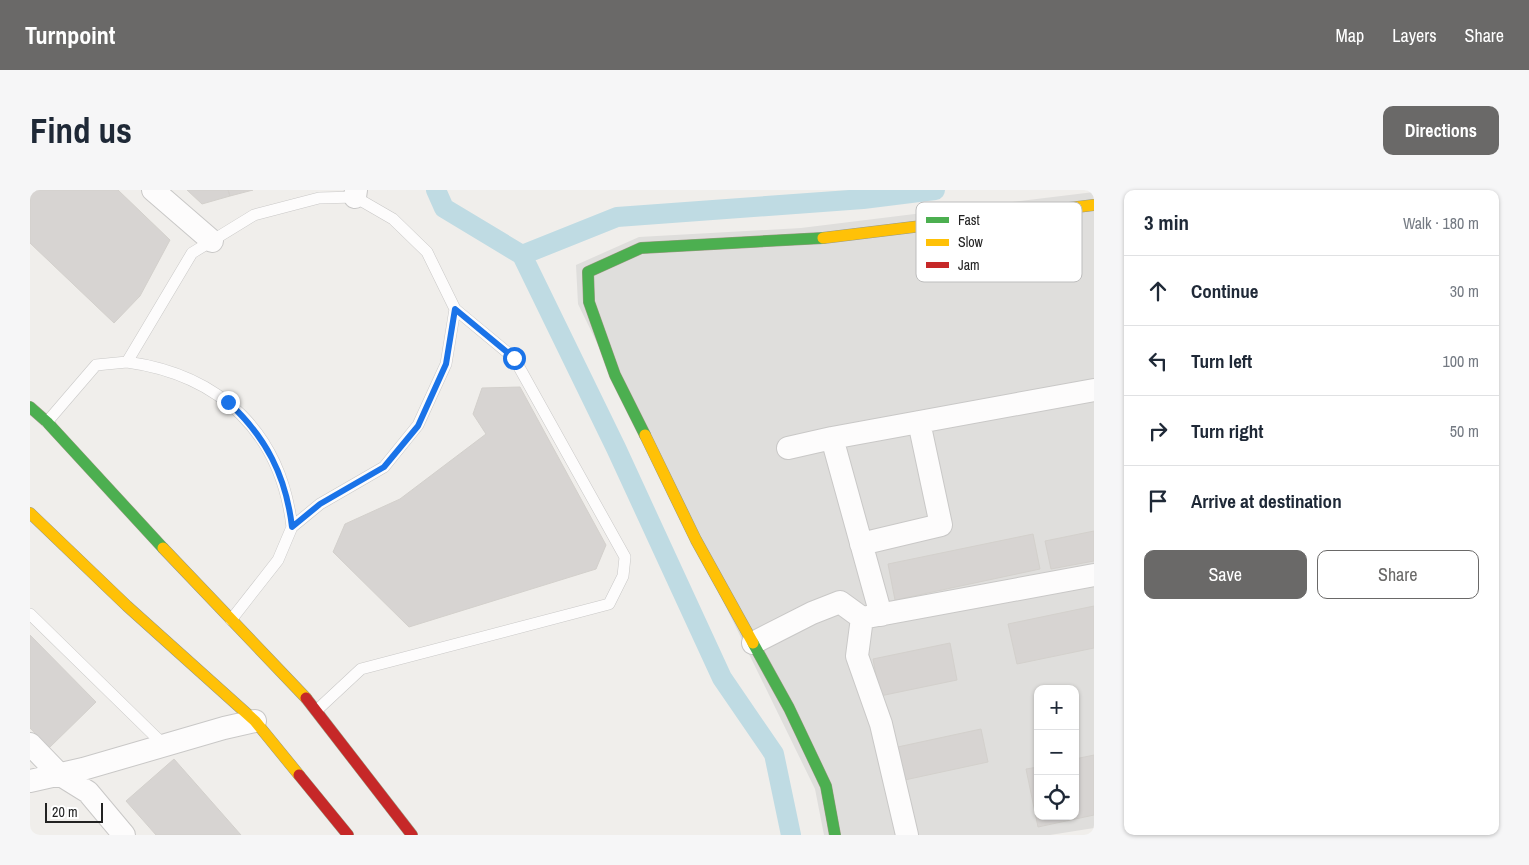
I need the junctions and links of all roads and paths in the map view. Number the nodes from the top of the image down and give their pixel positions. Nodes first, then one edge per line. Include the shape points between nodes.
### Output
1 (153, 190) edge
2 (355, 193) edge
3 (916, 226) edge
4 (212, 241) junction
5 (455, 309) junction
6 (128, 362) junction
7 (1094, 390) edge
8 (30, 407) edge
9 (47, 422) junction
10 (920, 422) junction
11 (832, 438) junction
12 (788, 448) dead end
13 (30, 512) edge
14 (292, 527) junction
15 (861, 544) junction
16 (1094, 575) edge
17 (30, 614) edge
18 (872, 616) junction
19 (231, 620) junction
20 (753, 643) junction
21 (317, 710) junction
22 (255, 721) junction
23 (30, 744) edge
24 (165, 746) junction
25 (59, 774) junction
26 (30, 781) edge
27 (124, 835) edge
28 (348, 835) edge
29 (412, 835) edge
30 (835, 835) edge
31 (908, 835) edge

1 - 4 street
2 - 4 lane via 319,198 254,215
2 - 5 lane via 393,219 427,252
3 - 20 main road via 802,240 641,248 588,272 589,302 615,375 696,540
4 - 6 lane via 192,253
5 - 14 lane via 446,364 418,426 384,467 320,504
5 - 21 lane via 514,358 625,557 623,576 609,604 361,669
6 - 9 lane via 96,365
6 - 14 lane via 171,370 191,379 211,389 245,418 278,468
7 - 10 street
8 - 9 main road
9 - 19 main road
10 - 11 street
10 - 15 street via 941,525
11 - 12 street
11 - 15 street
13 - 22 main road
14 - 19 lane via 278,560
15 - 18 street
16 - 18 street
17 - 24 lane
18 - 20 street via 840,602
18 - 31 street via 857,656 882,724
19 - 21 main road
20 - 30 main road via 789,708 826,786
21 - 29 main road
22 - 24 street
22 - 28 main road
23 - 25 street
24 - 25 street
25 - 26 street
25 - 27 street via 88,792

